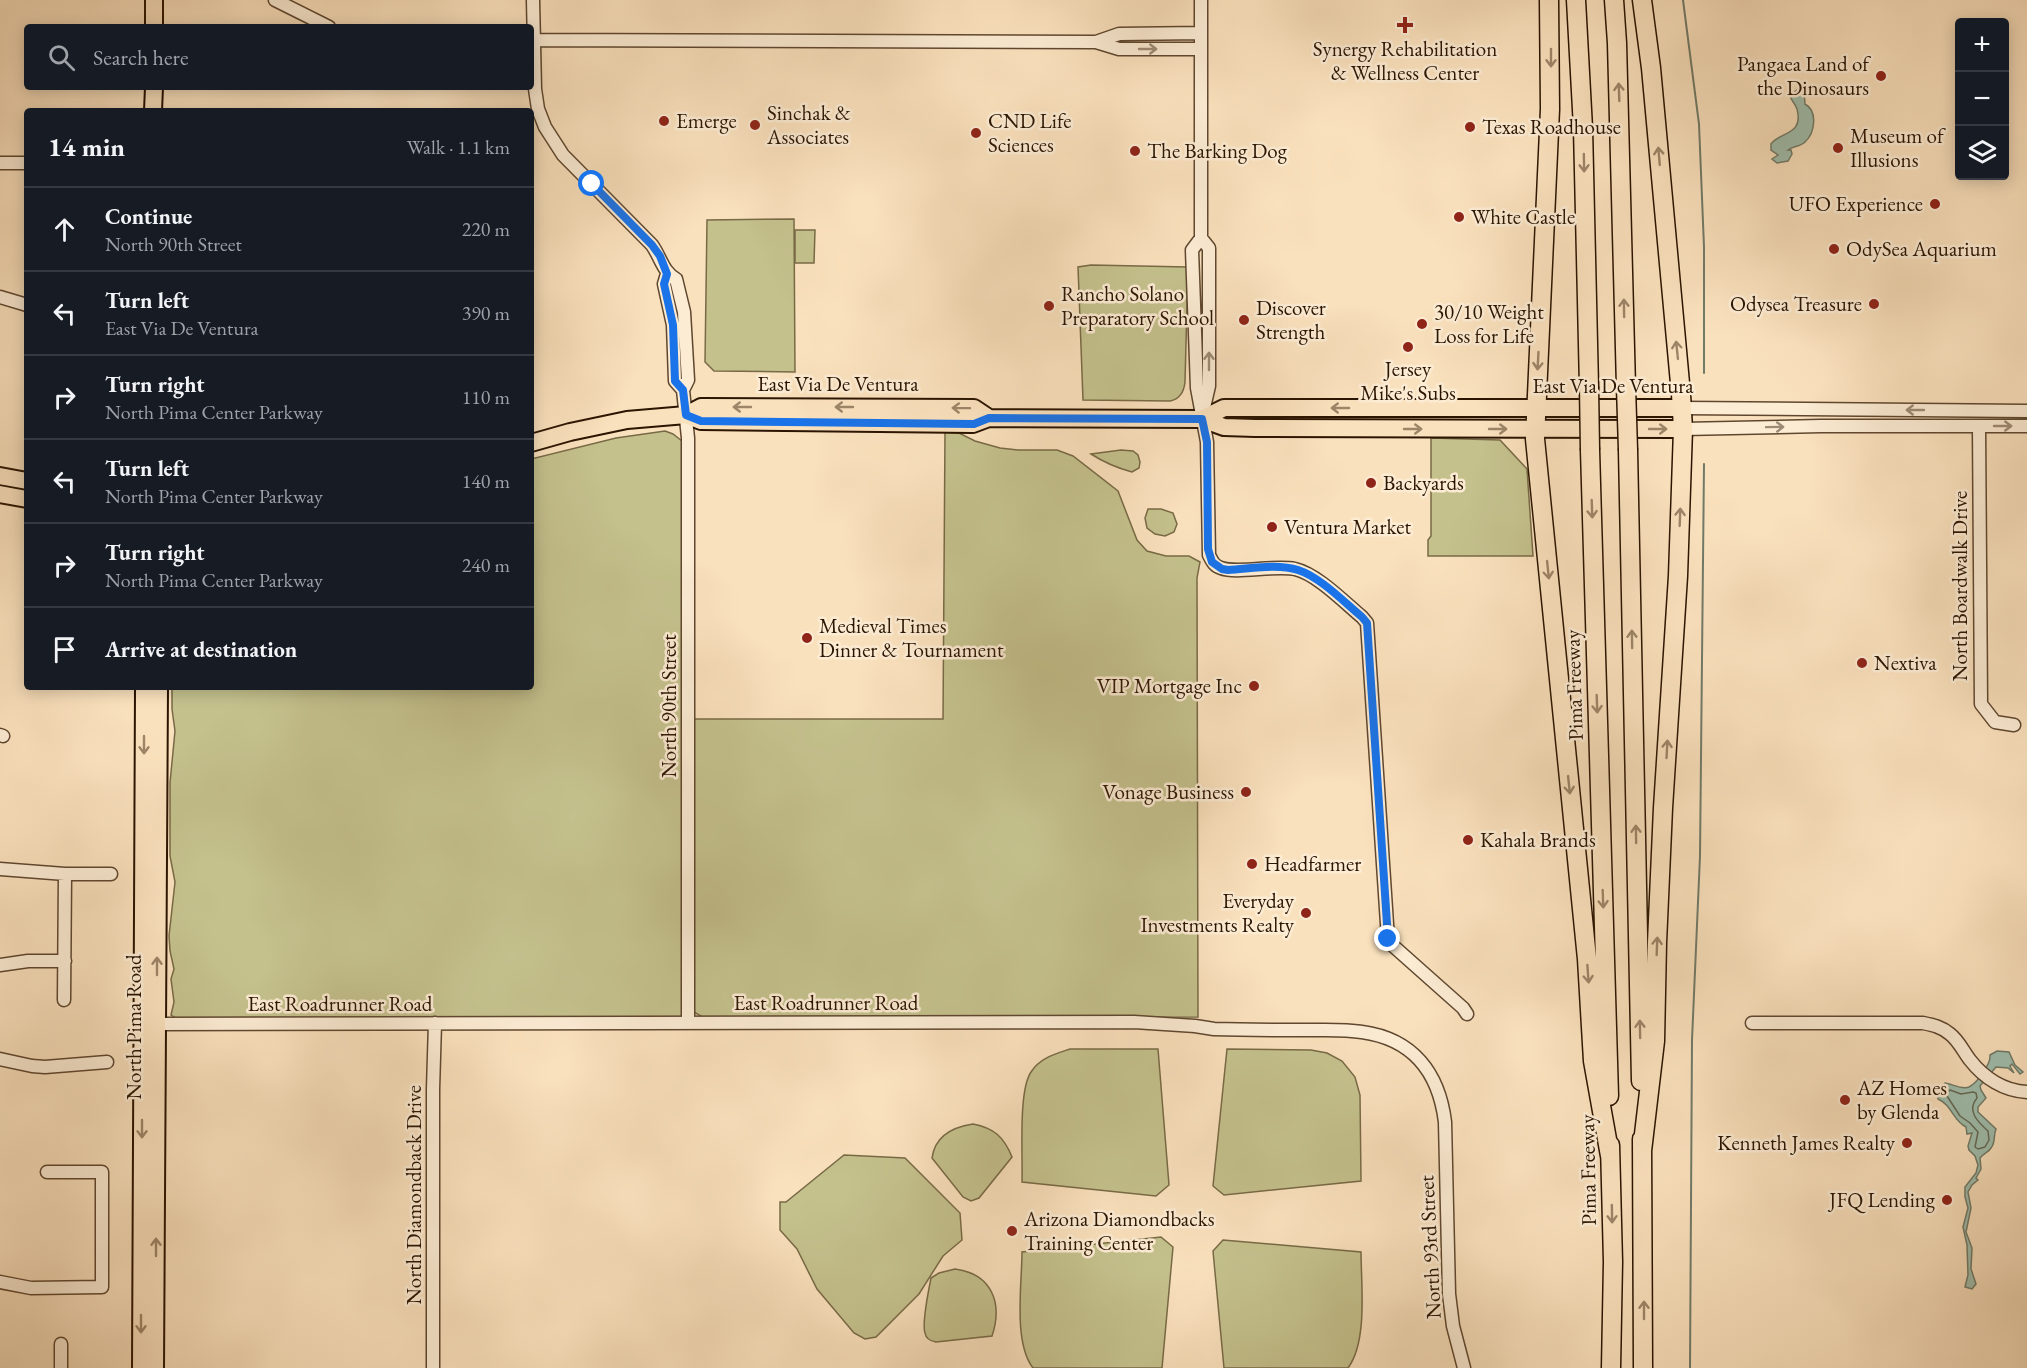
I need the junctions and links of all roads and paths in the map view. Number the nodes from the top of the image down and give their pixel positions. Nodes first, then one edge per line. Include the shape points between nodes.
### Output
1 (146, 0) edge
2 (154, 0) edge
3 (163, 0) edge
4 (275, 0) edge
5 (533, 0) edge
6 (1202, 0) edge
7 (1549, 0) edge
8 (1576, 0) edge
9 (1614, 0) edge
10 (1642, 0) edge
11 (146, 24) edge
12 (154, 24) edge
13 (163, 24) edge
14 (323, 24) edge
15 (532, 24) edge
16 (534, 40) edge
17 (1201, 41) junction
18 (534, 73) edge
19 (146, 90) edge
20 (154, 90) edge
21 (163, 90) edge
22 (146, 108) edge
23 (153, 108) edge
24 (162, 108) edge
25 (0, 163) edge
26 (24, 163) edge
27 (0, 297) edge
28 (24, 304) edge
29 (1535, 408) junction
30 (1682, 408) junction
31 (2027, 411) edge
32 (686, 415) junction
33 (1202, 419) junction
34 (1979, 426) junction
35 (2027, 426) edge
36 (1535, 428) junction
37 (1683, 429) junction
38 (534, 442) edge
39 (0, 476) edge
40 (24, 480) edge
41 (0, 494) edge
42 (24, 498) edge
43 (144, 690) edge
44 (159, 690) edge
45 (2014, 725) dead end
46 (0, 869) edge
47 (65, 874) junction
48 (111, 874) dead end
49 (65, 961) junction
50 (0, 965) edge
51 (64, 1000) dead end
52 (1467, 1014) dead end
53 (435, 1023) junction
54 (688, 1023) junction
55 (1752, 1023) dead end
56 (156, 1024) junction
57 (0, 1059) edge
58 (107, 1062) dead end
59 (2027, 1092) edge
60 (1445, 1122) joint
61 (1642, 1151) junction
62 (1610, 1156) junction
63 (47, 1172) dead end
64 (0, 1282) edge
65 (61, 1344) dead end
66 (61, 1368) edge
67 (141, 1368) edge
68 (155, 1368) edge
69 (433, 1368) edge
70 (1464, 1368) edge
71 (1611, 1368) edge
72 (1643, 1368) edge

1 - 11 main road
2 - 12 main road
3 - 13 main road
4 - 14 street
5 - 15 street, North 90th Street
6 - 17 street
7 -> 29 highway via 1550,109
8 -> 62 highway, Pima Freeway, bridge
61 -> 9 highway, bridge via 1628,450
30 -> 10 highway
16 - 17 street via 1096,42 1119,49
17 - 33 street via 1201,238 1209,248 1209,386
18 - 32 street, North 90th Street via 538,108 563,155 660,256 667,274 664,284 673,325 675,381 683,390
19 - 22 main road
20 - 23 main road
21 - 24 main road
25 - 26 street
27 - 28 street
29 - 30 main road, East Via De Ventura
29 -> 33 main road, East Via De Ventura via 1224,408
29 - 36 highway
31 -> 30 street, East Via De Ventura
30 - 37 highway
32 - 33 main road, East Via De Ventura via 701,421 821,424 974,424 989,418
32 - 38 main road, East Via De Ventura via 627,420
32 - 54 street, North 90th Street
33 -> 36 main road, East Via De Ventura via 1224,427 1255,428
33 - 52 street via 1207,442 1208,549 1212,562 1228,570 1296,569 1311,575 1367,623 1388,939
34 -> 35 street, East Via De Ventura
37 -> 34 street, East Via De Ventura
34 - 45 street, North Boardwalk Drive via 1981,704 1995,722
36 -> 37 main road, East Via De Ventura
36 -> 62 highway via 1587,959 1593,1061
61 -> 37 highway via 1655,1041
39 - 40 main road
41 - 42 main road
43 -> 67 main road, North Pima Road
56 -> 44 main road, North Pima Road
46 - 47 street
47 - 48 street
47 - 49 street
49 - 50 street
49 - 51 street
53 - 54 street, East Roadrunner Road
53 - 56 street, East Roadrunner Road
53 - 69 street, North Diamondback Drive
54 - 60 street, East Roadrunner Road via 1134,1022 1214,1029 1362,1032 1394,1040 1423,1063 1437,1089
55 - 59 street via 1937,1026 1949,1033 1992,1080
68 -> 56 main road, North Pima Road
57 - 58 street via 39,1066
60 - 70 street, North 93rd Street via 1449,1294
72 -> 61 highway
62 -> 71 highway, Pima Freeway
63 - 64 street via 102,1172 102,1287 31,1288
65 - 66 street

